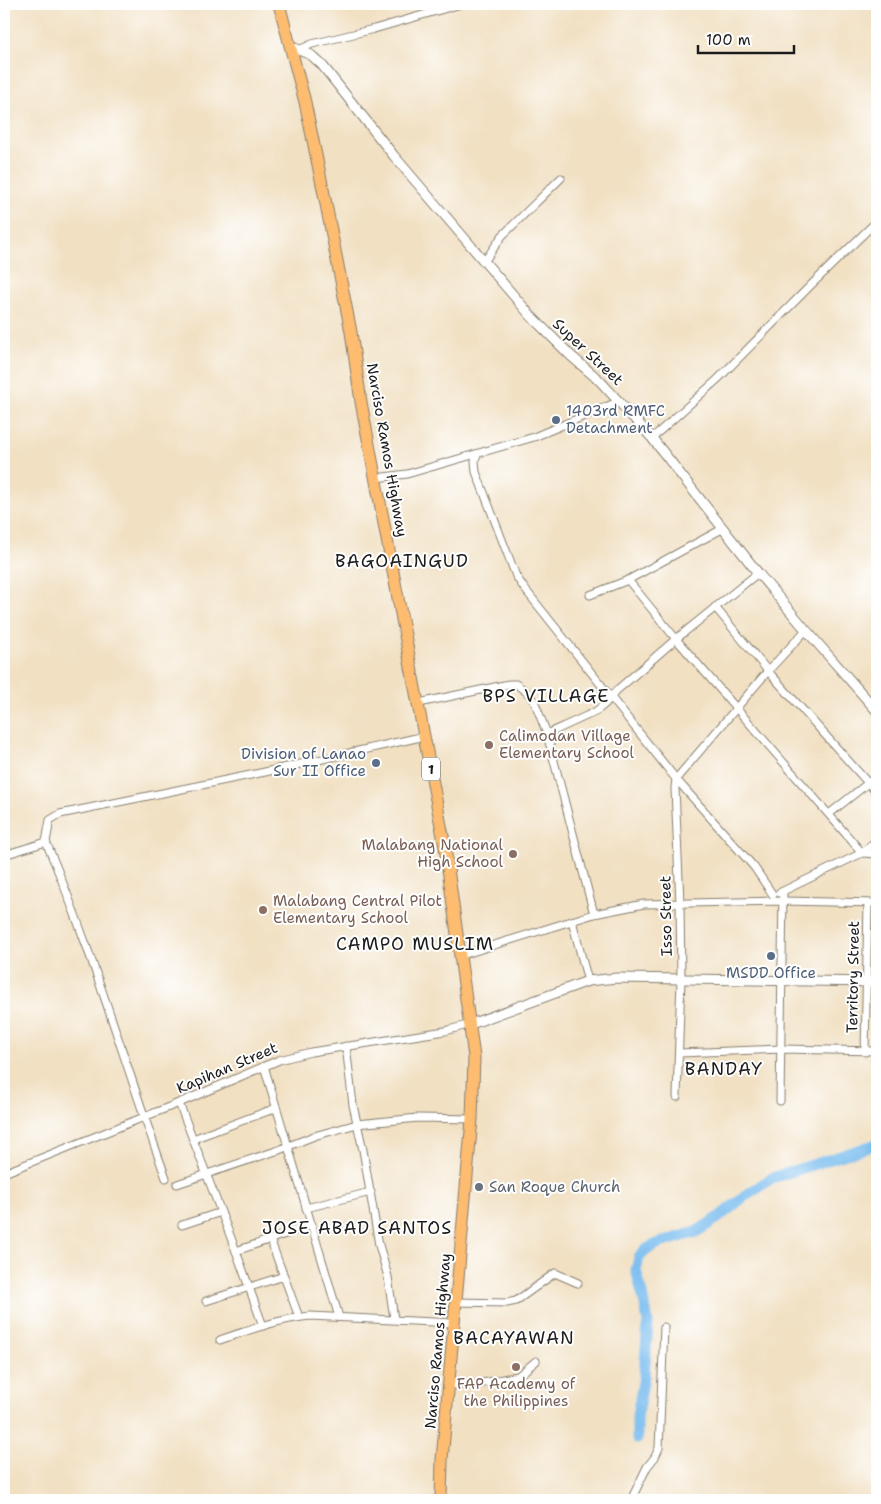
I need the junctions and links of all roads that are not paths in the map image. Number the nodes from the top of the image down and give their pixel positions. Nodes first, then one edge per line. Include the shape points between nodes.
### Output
1 (279, 4) edge
2 (461, 4) edge
3 (295, 48) junction
4 (561, 178) dead end
5 (877, 221) edge
6 (484, 262) junction
7 (620, 401) junction
8 (652, 438) junction
9 (476, 454) junction
10 (376, 478) junction
11 (724, 528) junction
12 (758, 573) junction
13 (628, 580) junction
14 (590, 596) dead end
15 (715, 607) junction
16 (806, 630) junction
17 (676, 639) junction
18 (768, 671) junction
19 (609, 697) junction
20 (419, 703) junction
21 (737, 708) junction
22 (877, 711) edge
23 (547, 734) junction
24 (425, 736) junction
25 (877, 776) edge
26 (676, 779) junction
27 (869, 783) junction
28 (877, 793) edge
29 (829, 814) junction
30 (877, 840) edge
31 (46, 842) junction
32 (862, 852) junction
33 (877, 854) edge
34 (4, 855) edge
35 (783, 892) junction
36 (773, 895) junction
37 (784, 900) junction
38 (762, 901) junction
39 (680, 903) junction
40 (868, 903) junction
41 (877, 903) edge
42 (594, 914) junction
43 (572, 921) junction
44 (459, 956) junction
45 (681, 979) junction
46 (783, 980) junction
47 (588, 981) junction
48 (866, 982) junction
49 (877, 982) edge
50 (471, 1024) junction
51 (346, 1046) junction
52 (782, 1049) junction
53 (877, 1051) edge
54 (865, 1052) junction
55 (678, 1053) junction
56 (264, 1066) junction
57 (677, 1096) dead end
58 (780, 1101) dead end
59 (180, 1103) junction
60 (276, 1108) junction
61 (144, 1116) junction
62 (472, 1119) junction
63 (357, 1124) junction
64 (194, 1139) junction
65 (289, 1146) junction
66 (4, 1173) edge
67 (206, 1174) junction
68 (166, 1178) dead end
69 (177, 1184) dead end
70 (371, 1192) junction
71 (306, 1208) junction
72 (221, 1212) junction
73 (182, 1225) dead end
74 (312, 1225) junction
75 (270, 1239) junction
76 (236, 1251) junction
77 (284, 1276) junction
78 (578, 1283) dead end
79 (249, 1287) junction
80 (206, 1301) dead end
81 (456, 1302) junction
82 (299, 1317) junction
83 (339, 1317) junction
84 (394, 1319) junction
85 (454, 1323) junction
86 (262, 1326) junction
87 (664, 1327) dead end
88 (220, 1340) dead end
89 (536, 1361) dead end
90 (450, 1385) junction
91 (441, 1500) edge
92 (630, 1500) edge

1 - 3 highway, Narciso Ramos Highway / 1
2 - 3 street
3 - 6 street, Super Street via 311,55 322,66
3 - 10 highway, Narciso Ramos Highway / 1
4 - 6 street via 502,236
5 - 8 street via 718,379
6 - 7 street, Super Street via 564,350
7 - 8 street, Super Street
7 - 9 street via 545,434
8 - 11 street, Super Street
9 - 10 street via 407,474
9 - 19 street via 476,472 516,576
10 - 20 highway, Narciso Ramos Highway / 1
11 - 12 street, Super Street
11 - 13 street
12 - 15 street
12 - 16 street, Super Street
13 - 14 street
13 - 17 street
15 - 17 street
15 - 18 street
16 - 18 street
16 - 22 street, Super Street
17 - 19 street
17 - 21 street
18 - 21 street
18 - 27 street
19 - 23 street via 594,712
19 - 26 street
20 - 23 street via 516,684 535,703
20 - 24 highway, Narciso Ramos Highway / 1
21 - 26 street
21 - 29 street
23 - 42 street
24 - 31 street via 60,814 50,820
24 - 44 highway, Narciso Ramos Highway / 1 via 445,847
25 - 27 street
26 - 36 street via 754,867
26 - 39 street, Isso Street
27 - 28 street
27 - 29 street
29 - 32 street
30 - 32 street
31 - 34 street
31 - 61 street via 104,993
32 - 33 street
32 - 35 street
35 - 36 street
35 - 37 street
36 - 38 street
37 - 38 street
37 - 40 street
37 - 46 street
38 - 39 street
39 - 42 street via 644,904
39 - 45 street, Isso Street
40 - 41 street
40 - 48 street, Territory Street
42 - 43 street
43 - 44 street
43 - 47 street
44 - 50 highway, Narciso Ramos Highway / 1
45 - 46 street
45 - 47 street
45 - 55 street, Isso Street
46 - 48 street
46 - 52 street
47 - 50 street
48 - 49 street
48 - 54 street, Territory Street
50 - 51 street, Kapihan Street
50 - 62 highway, Narciso Ramos Highway / 1 via 474,1057
51 - 56 street, Kapihan Street via 294,1056
51 - 63 street
52 - 54 street
52 - 55 street
52 - 58 street
53 - 54 street
55 - 57 street, Isso Street
56 - 59 street, Kapihan Street
56 - 60 street
59 - 61 street, Kapihan Street
59 - 64 street
60 - 64 street
60 - 65 street
61 - 66 street, Kapihan Street
61 - 68 street
62 - 63 street via 418,1118
62 - 81 highway, Narciso Ramos Highway / 1
63 - 65 street
63 - 70 street
64 - 67 street
65 - 67 street
65 - 71 street
67 - 69 street
67 - 72 street
70 - 71 street
70 - 84 street
71 - 74 street
72 - 73 street
72 - 76 street
74 - 75 street
74 - 83 street
75 - 76 street
75 - 77 street
76 - 79 street
77 - 79 street
77 - 82 street
78 - 81 street via 555,1273 516,1301
79 - 80 street
79 - 86 street
81 - 85 highway, Narciso Ramos Highway / 1
82 - 83 street
82 - 86 street
83 - 84 street
84 - 85 street
85 - 90 highway, Narciso Ramos Highway / 1
86 - 88 street
87 - 92 street via 659,1448
89 - 90 street via 518,1376 473,1385
90 - 91 highway, Narciso Ramos Highway / 1

